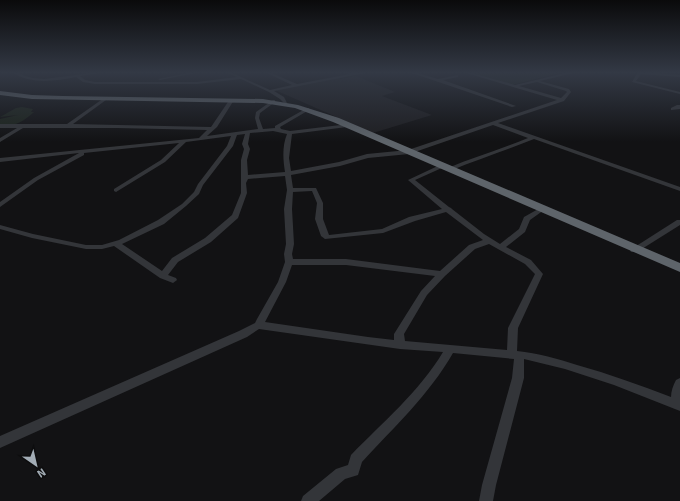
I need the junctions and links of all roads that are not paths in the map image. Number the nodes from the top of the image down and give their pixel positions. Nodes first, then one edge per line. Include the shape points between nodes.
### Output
1 (19, 95) edge
2 (278, 95) edge
3 (483, 95) edge
4 (546, 95) edge
5 (566, 95) edge
6 (104, 99) junction
7 (232, 100) junction
8 (562, 100) junction
9 (273, 101) junction
10 (285, 103) junction
11 (514, 106) dead end
12 (679, 106) dead end
13 (308, 109) junction
14 (680, 112) edge
15 (495, 124) junction
16 (347, 125) junction
17 (0, 126) edge
18 (22, 126) junction
19 (68, 126) junction
20 (212, 129) junction
21 (279, 129) junction
22 (262, 130) junction
23 (248, 133) junction
24 (290, 133) junction
25 (234, 135) junction
26 (533, 137) junction
27 (203, 138) junction
28 (0, 140) edge
29 (183, 142) junction
30 (84, 152) junction
31 (409, 152) junction
32 (0, 160) edge
33 (446, 168) junction
34 (287, 174) junction
35 (245, 177) junction
36 (680, 189) edge
37 (116, 190) dead end
38 (290, 190) junction
39 (0, 206) edge
40 (449, 209) junction
41 (542, 209) junction
42 (680, 222) edge
43 (0, 227) edge
44 (489, 241) junction
45 (116, 244) junction
46 (501, 247) junction
47 (634, 250) junction
48 (289, 262) junction
49 (680, 268) edge
50 (442, 274) junction
51 (163, 276) junction
52 (173, 280) dead end
53 (258, 325) junction
54 (400, 344) junction
55 (450, 348) junction
56 (516, 354) junction
57 (680, 383) edge
58 (678, 405) edge
59 (0, 442) edge
60 (308, 501) edge
61 (486, 501) edge

1 - 6 highway
2 - 10 street
3 - 11 street
4 - 8 street
5 - 8 street
6 - 7 highway
6 - 19 street
7 - 9 highway
7 - 20 street
8 - 15 street
9 - 10 highway
9 - 22 street via 258,112
10 - 13 highway
12 - 14 street via 673,109
13 - 16 highway
13 - 21 street via 281,123 277,127
15 - 26 street
15 - 31 street
16 - 24 street
16 - 31 highway
17 - 18 street
18 - 19 street
18 - 28 street
19 - 20 street
20 - 27 street
21 - 22 street
21 - 24 street
22 - 23 street
23 - 25 street
23 - 35 street via 245,144
24 - 34 street via 286,158
25 - 27 street
25 - 45 street via 230,146 190,200 161,222
26 - 33 street via 506,149
26 - 36 street
27 - 29 street
29 - 30 street
29 - 37 street via 163,161
30 - 32 street
30 - 39 street via 36,179
31 - 33 highway
31 - 34 street via 367,156
33 - 40 street via 410,180
33 - 41 highway
34 - 35 street
34 - 38 street
35 - 51 street via 242,183 244,193 235,216 208,240 175,260
38 - 40 street via 314,189 320,203 318,210 321,226 324,236 328,237 383,231 412,219
38 - 48 street
40 - 44 street
41 - 46 street via 527,219 522,230
41 - 47 highway
42 - 47 street
43 - 45 street via 86,247
44 - 46 street
44 - 50 street via 472,247
45 - 51 street
46 - 56 street via 532,265 539,274 513,328
47 - 49 highway
48 - 50 street via 346,262
48 - 53 street via 278,290
50 - 54 street via 424,293 406,321 399,334
51 - 52 street
53 - 54 street via 368,342
53 - 59 street via 243,334
54 - 55 street
55 - 56 street
55 - 60 street via 419,395 356,458 353,470 341,474
56 - 58 street via 583,370
56 - 61 street via 518,378
57 - 58 street via 677,390

